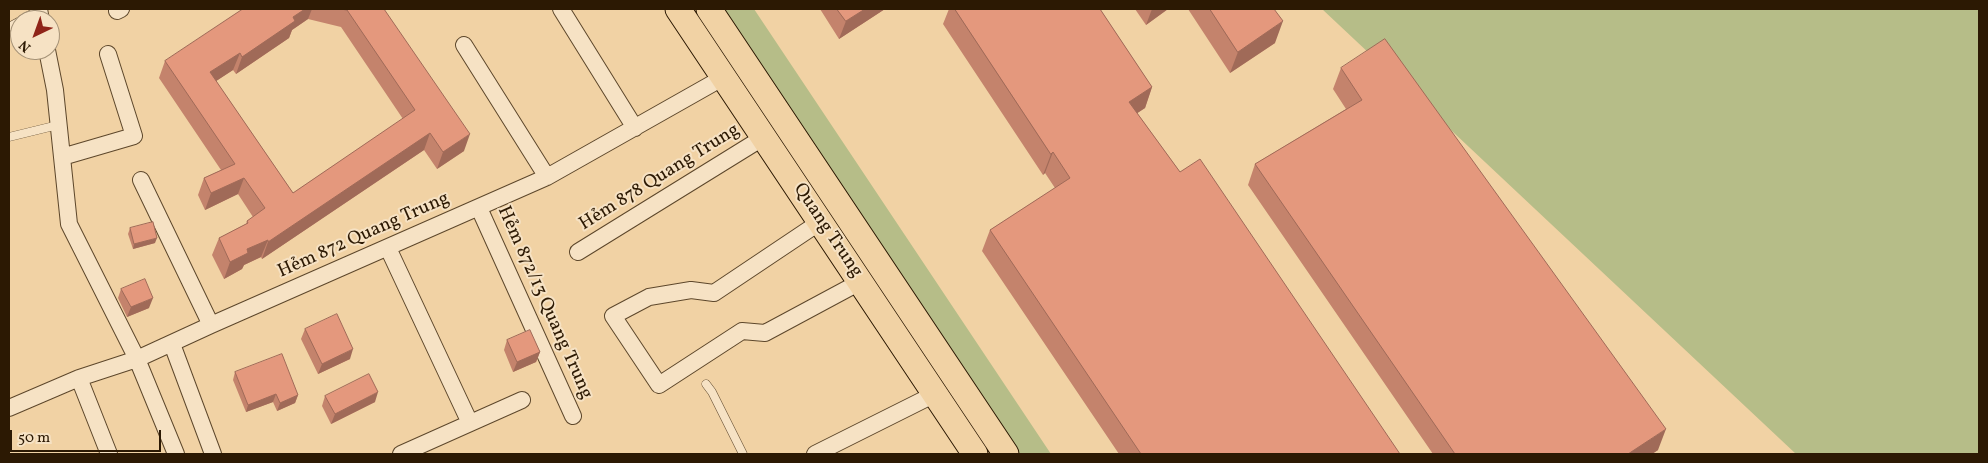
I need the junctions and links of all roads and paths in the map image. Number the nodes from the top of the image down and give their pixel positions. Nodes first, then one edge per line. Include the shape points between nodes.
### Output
1 (561, 9) edge
2 (678, 9) edge
3 (709, 9) edge
4 (464, 45) dead end
5 (108, 54) dead end
6 (49, 60) edge
7 (724, 77) junction
8 (58, 125) junction
9 (634, 128) junction
10 (9, 137) edge
11 (764, 137) junction
12 (62, 157) junction
13 (547, 177) junction
14 (141, 180) dead end
15 (479, 208) junction
16 (820, 222) junction
17 (388, 248) junction
18 (578, 252) dead end
19 (860, 282) junction
20 (211, 325) junction
21 (172, 344) junction
22 (138, 359) junction
23 (79, 378) junction
24 (706, 384) dead end
25 (935, 394) junction
26 (522, 400) dead end
27 (9, 408) edge
28 (573, 416) dead end
29 (470, 423) junction
30 (109, 454) edge
31 (176, 454) edge
32 (213, 454) edge
33 (401, 454) edge
34 (743, 454) edge
35 (815, 454) edge
36 (975, 454) edge
37 (1006, 454) edge

1 - 9 street
2 - 7 main road, Quang Trung
3 - 37 main road, Quang Trung
4 - 13 street
5 - 12 street via 134,136
6 - 8 street
7 - 9 street, Hẻm 872 Quang Trung
7 - 11 main road, Quang Trung
8 - 10 lane
8 - 12 street
9 - 13 street, Hẻm 872 Quang Trung
11 - 16 main road, Quang Trung
11 - 18 street, Hẻm 878 Quang Trung
12 - 22 street via 69,224
13 - 15 street, Hẻm 872 Quang Trung
14 - 20 street
15 - 17 street, Hẻm 872 Quang Trung
15 - 28 street, Hẻm 872/13 Quang Trung
16 - 19 main road, Quang Trung
16 - 19 street via 714,294 691,290 648,297 613,316 659,385 742,331 765,333
17 - 20 street, Hẻm 872 Quang Trung
17 - 29 street
19 - 25 main road, Quang Trung
20 - 21 street, Hẻm 872 Quang Trung
21 - 22 street, Hẻm 872 Quang Trung
21 - 32 street
22 - 23 street, Hẻm 872 Quang Trung
22 - 31 street
23 - 27 street, Hẻm 872 Quang Trung
23 - 30 street
24 - 34 lane
25 - 35 street
25 - 36 main road, Quang Trung
26 - 29 street
29 - 33 street

